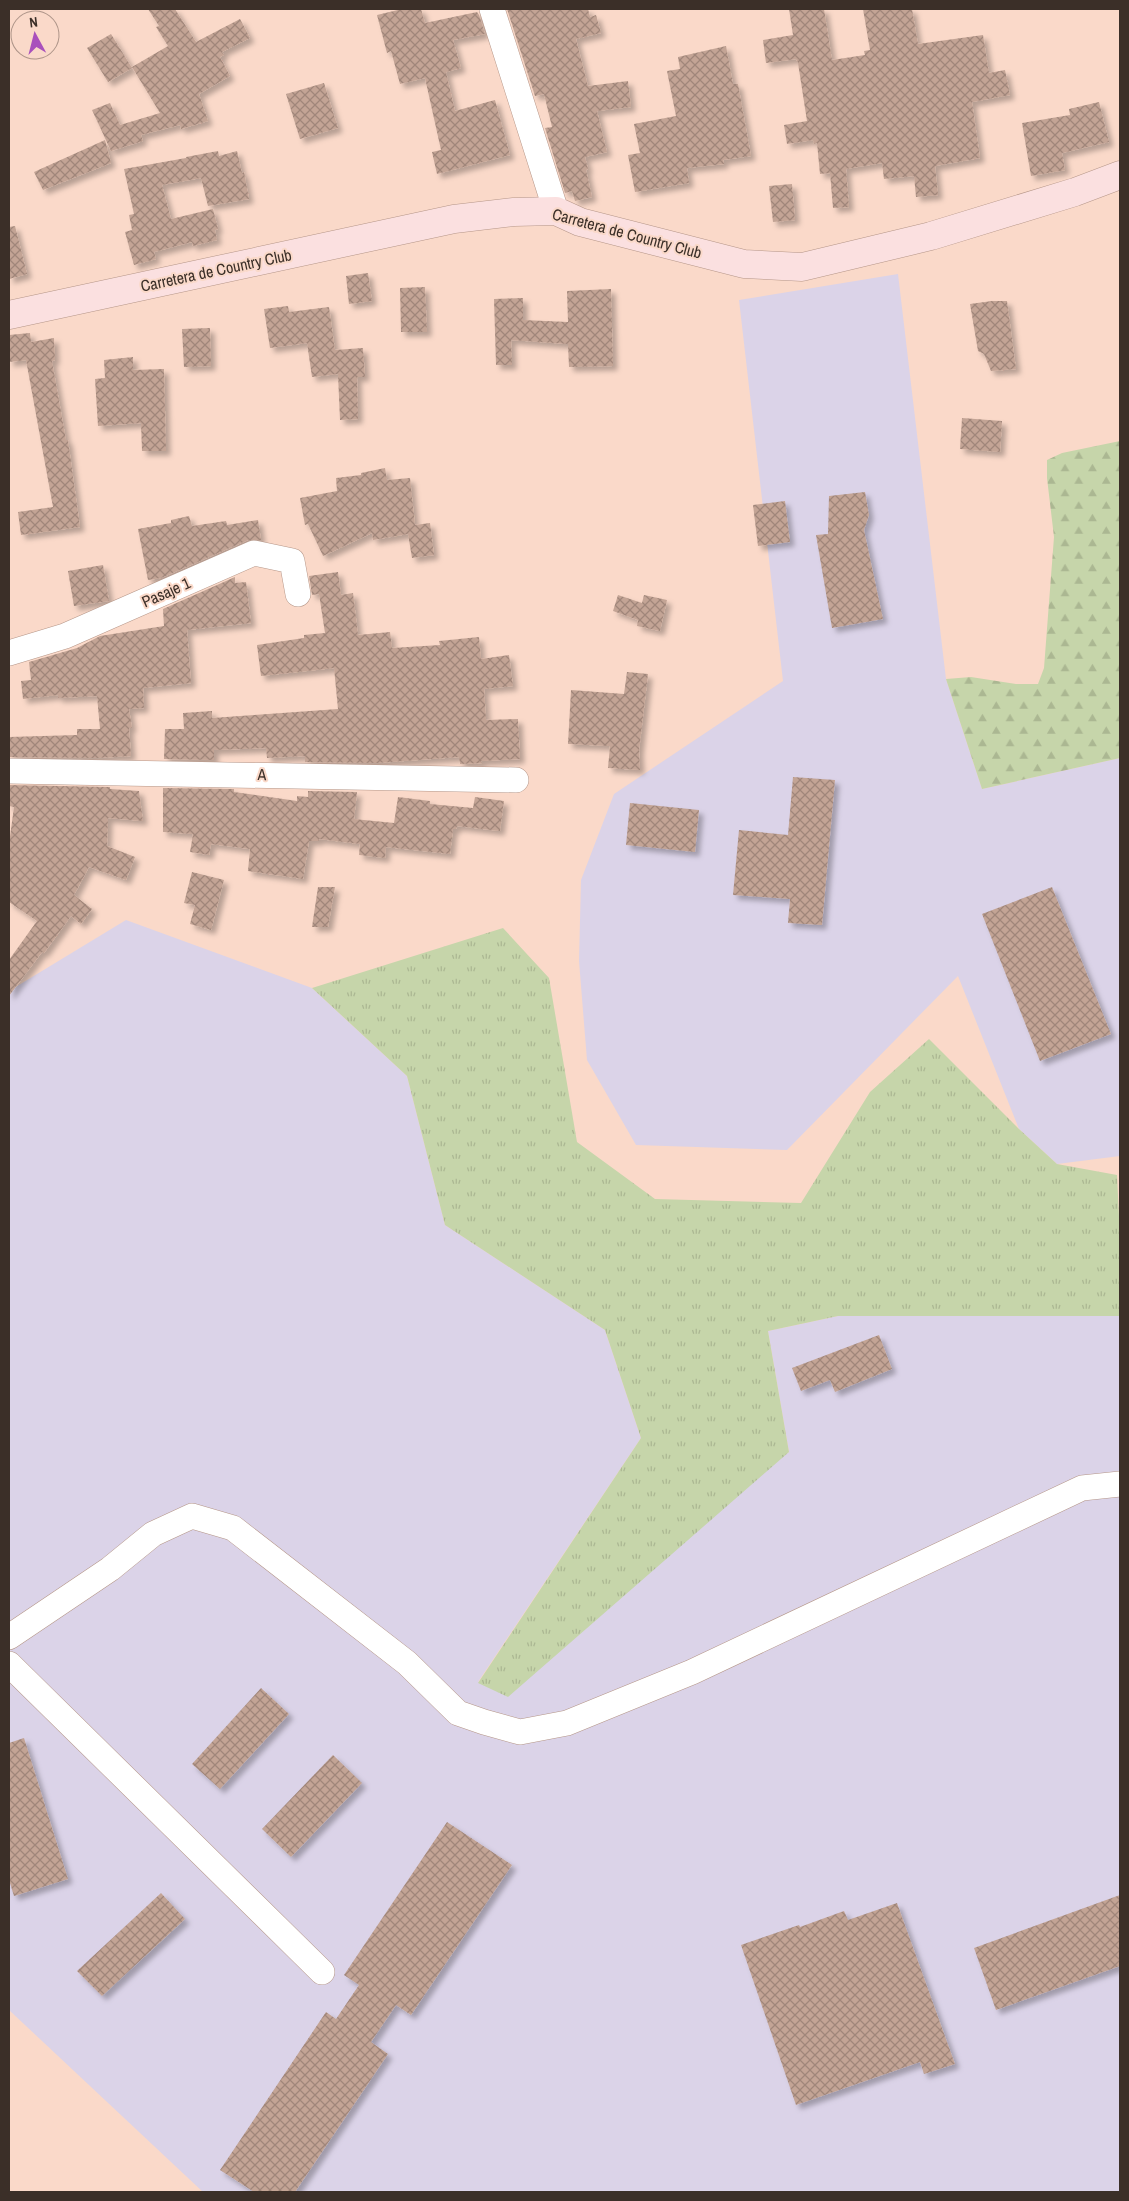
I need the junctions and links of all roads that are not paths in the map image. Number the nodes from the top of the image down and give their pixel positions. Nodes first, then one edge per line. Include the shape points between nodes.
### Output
1 (492, 9) edge
2 (1120, 175) edge
3 (556, 212) junction
4 (9, 315) edge
5 (298, 594) dead end
6 (9, 653) edge
7 (9, 771) edge
8 (516, 780) dead end
9 (1120, 1484) edge
10 (9, 1637) edge
11 (9, 1664) edge
12 (322, 1972) dead end

1 - 3 street
2 - 3 street, Carretera de Country Club via 931,236 802,267 744,264 580,222
3 - 4 street, Carretera de Country Club via 514,212 454,219
5 - 6 street, Pasaje 1 via 292,561 254,553 64,636
7 - 8 street, A
9 - 10 street via 1082,1488 692,1672 567,1723 520,1732 458,1713 406,1663 233,1528 192,1516 153,1534 110,1569
11 - 12 street

